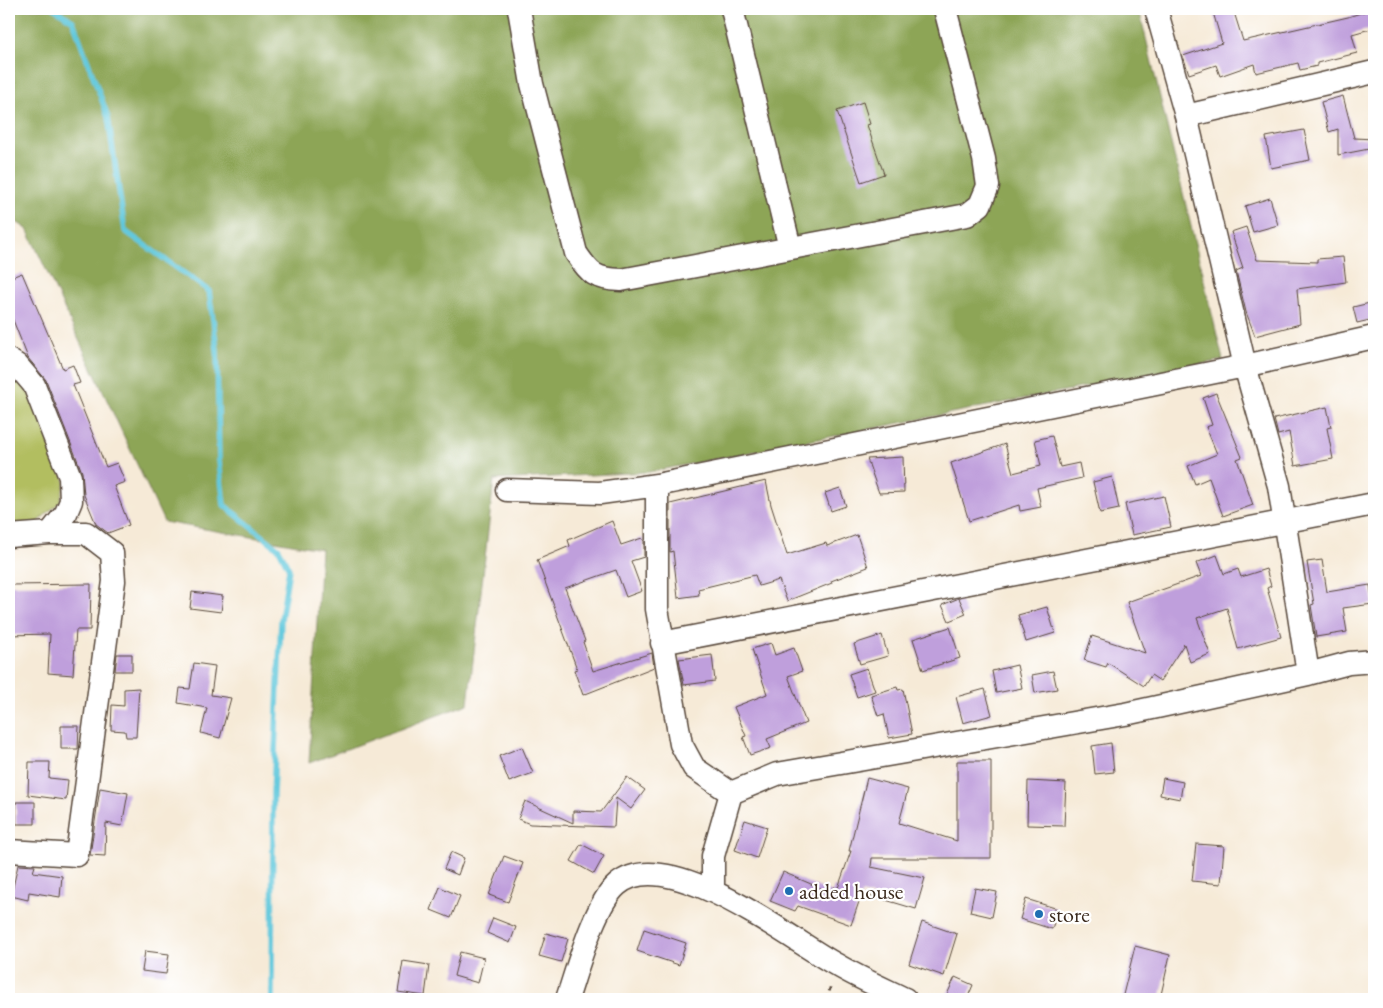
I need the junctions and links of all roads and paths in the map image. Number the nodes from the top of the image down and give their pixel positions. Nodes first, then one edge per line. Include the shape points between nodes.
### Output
1 (519, 9) edge
2 (732, 9) edge
3 (945, 9) edge
4 (1156, 9) edge
5 (1374, 72) edge
6 (1186, 116) junction
7 (790, 248) junction
8 (1374, 338) edge
9 (9, 360) edge
10 (1245, 366) junction
11 (657, 485) junction
12 (507, 490) dead end
13 (1374, 504) edge
14 (1286, 523) junction
15 (50, 532) junction
16 (9, 536) edge
17 (662, 643) junction
18 (1374, 661) edge
19 (1308, 674) junction
20 (731, 793) junction
21 (9, 851) edge
22 (713, 890) junction
23 (567, 999) edge
24 (905, 999) edge

1 - 7 street via 532,84 576,253 592,274 621,280
2 - 7 street
3 - 7 street via 984,159 988,186 980,205 967,215
4 - 6 street
5 - 6 street
6 - 10 street
8 - 10 street
9 - 15 street via 34,384 70,477 71,501 66,513
10 - 11 street
10 - 14 street via 1279,486
11 - 12 street via 600,493
11 - 17 street via 657,609
13 - 14 street
14 - 17 street
14 - 19 street
15 - 16 street
15 - 21 street via 86,533 112,553 114,581 99,681 92,760 77,855
17 - 20 street via 681,744 694,768
18 - 19 street
19 - 20 street via 1124,714 777,774
20 - 22 street via 713,856
22 - 23 street via 679,877 642,875 621,882 594,924
22 - 24 street via 837,966

